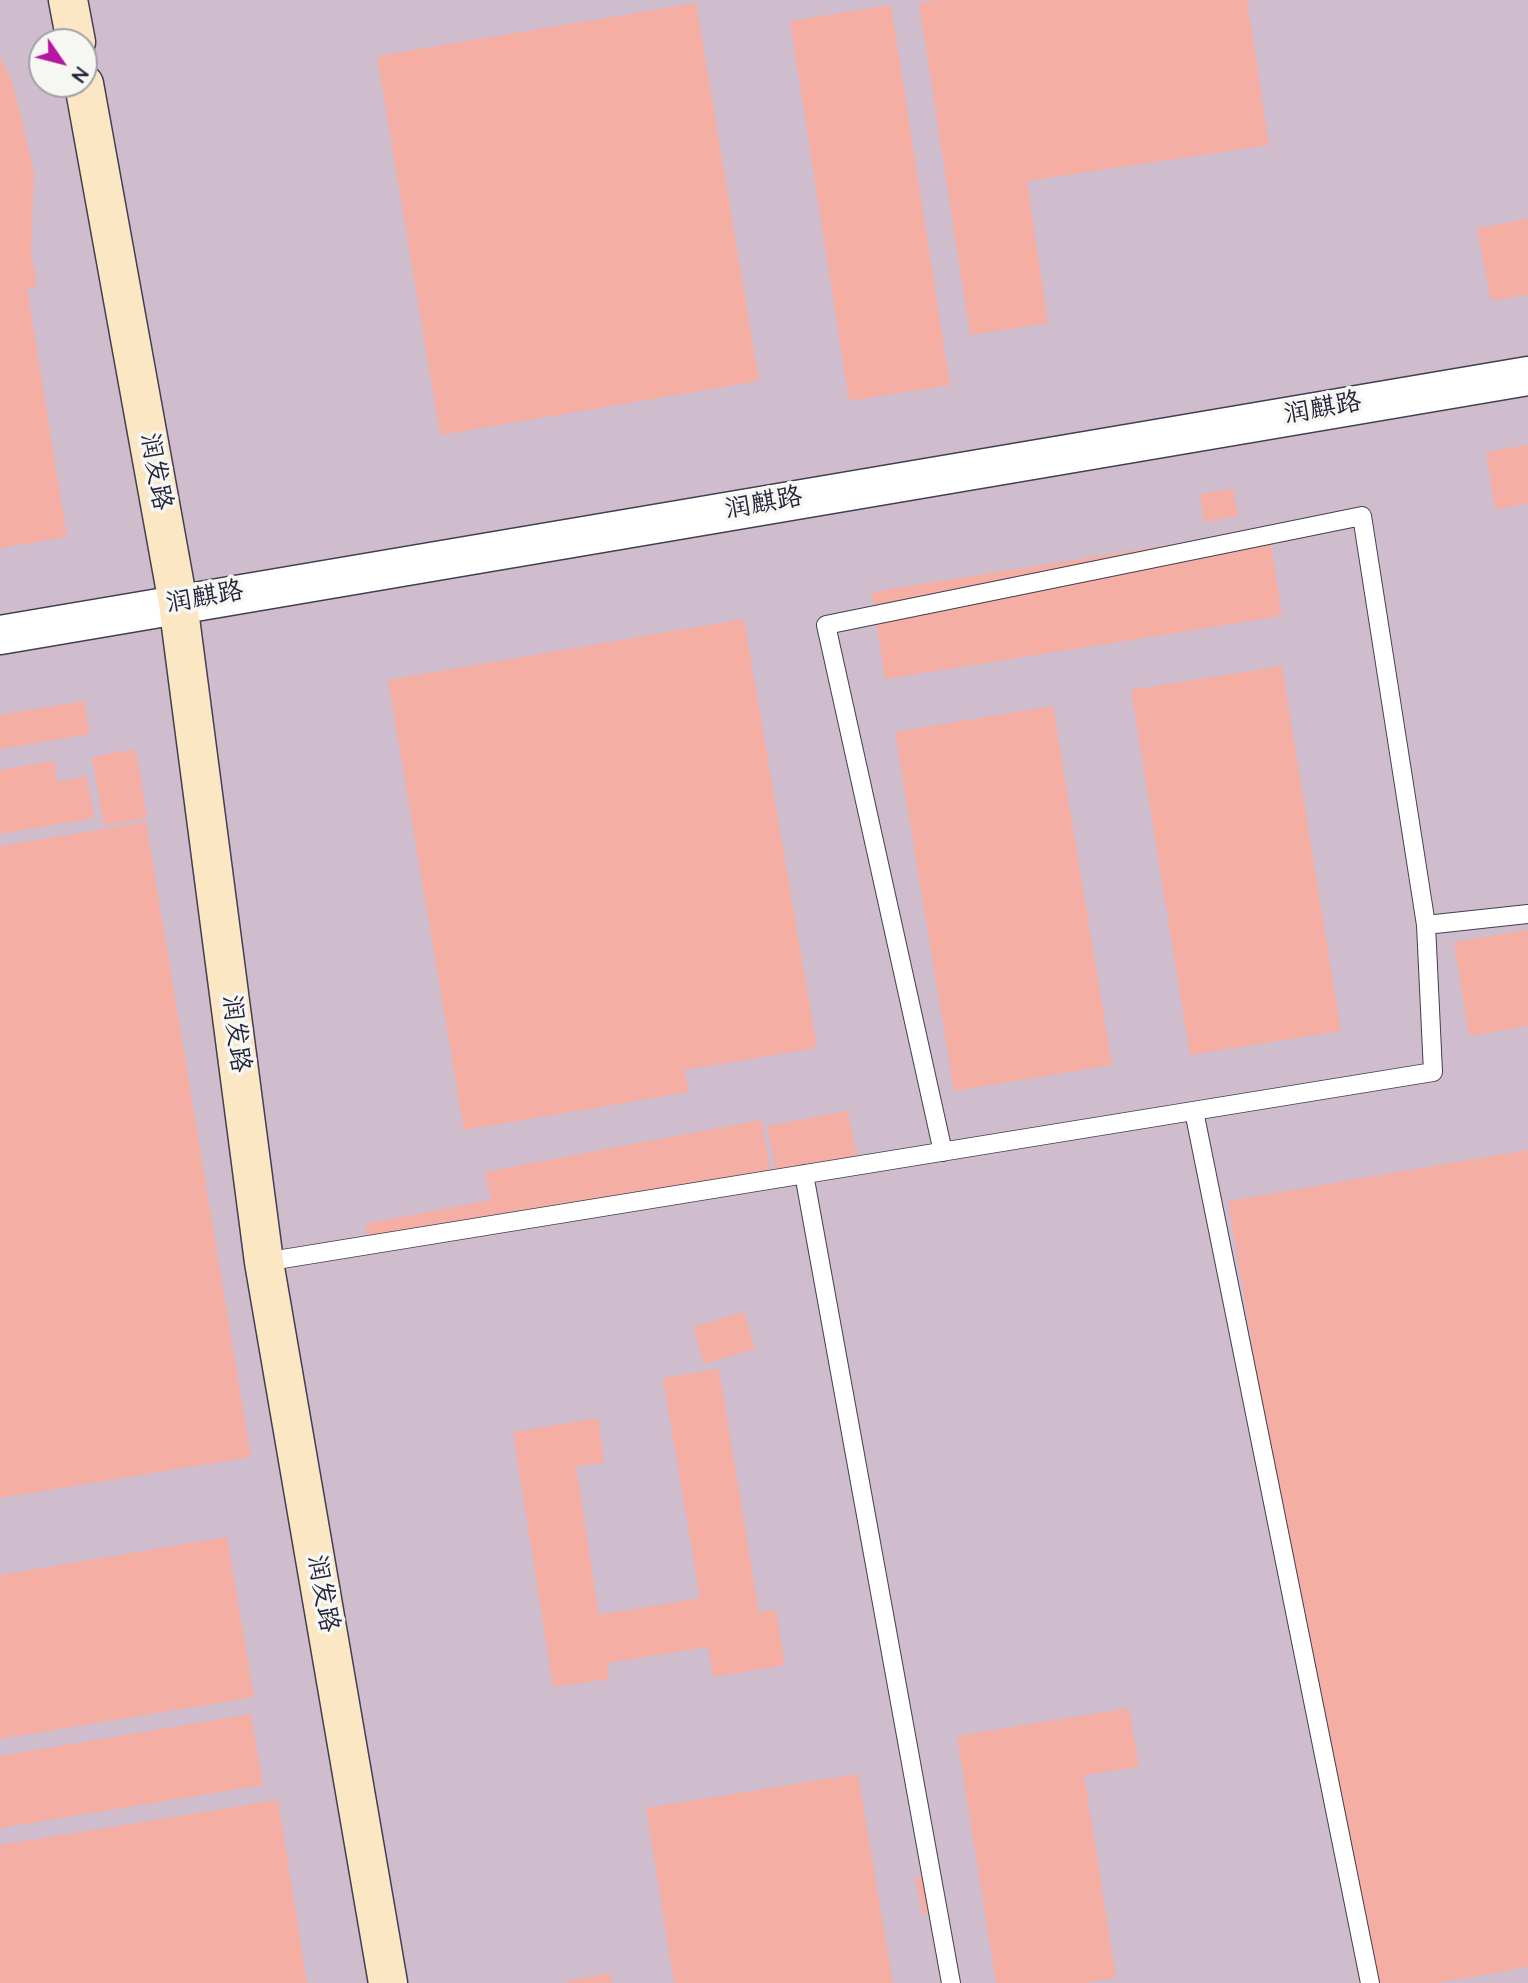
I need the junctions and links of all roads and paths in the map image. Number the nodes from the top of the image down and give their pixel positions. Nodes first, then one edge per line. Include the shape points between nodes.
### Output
1 (68, 0) edge
2 (73, 28) edge
3 (86, 98) edge
4 (1528, 376) edge
5 (178, 603) junction
6 (0, 635) edge
7 (1528, 914) edge
8 (1426, 925) junction
9 (1194, 1111) junction
10 (943, 1152) junction
11 (804, 1174) junction
12 (264, 1262) junction
13 (388, 1983) edge
14 (951, 1983) edge
15 (1370, 1983) edge

1 - 2 main road
3 - 5 main road, 润发路
4 - 5 street, 润麒路
5 - 6 street, 润麒路
5 - 12 main road, 润发路
7 - 8 lane
8 - 9 lane via 1433,1072
8 - 10 lane via 1362,516 826,625
9 - 10 lane
9 - 15 lane
10 - 11 lane
11 - 12 lane
11 - 14 lane
12 - 13 main road, 润发路

